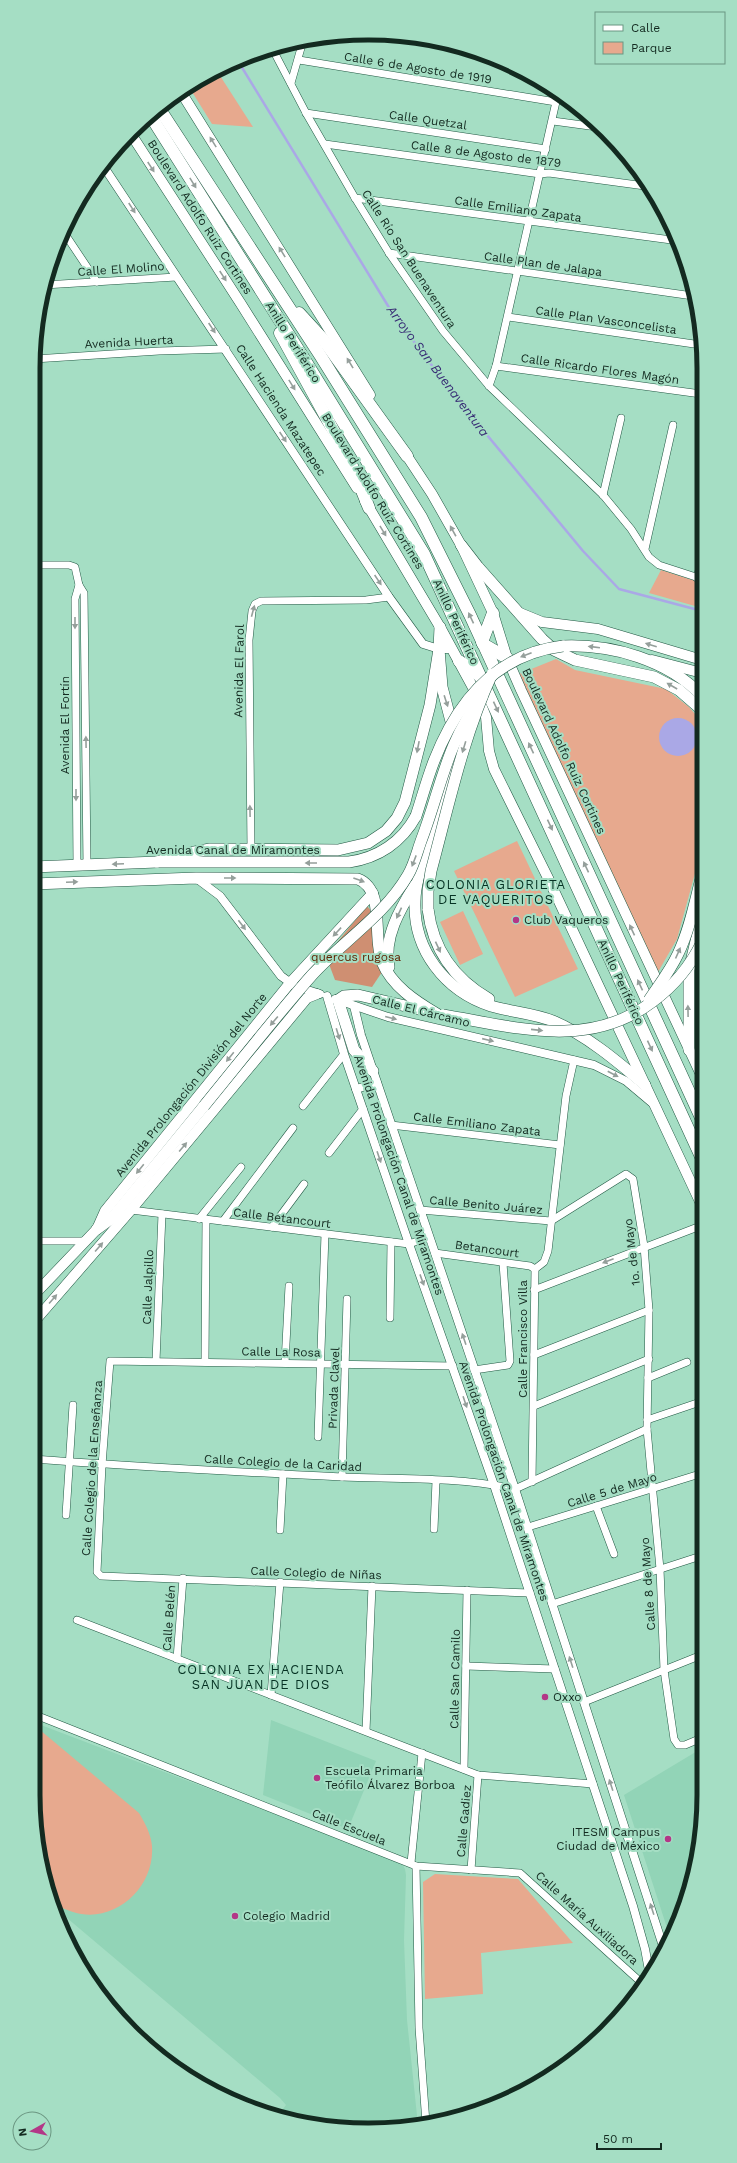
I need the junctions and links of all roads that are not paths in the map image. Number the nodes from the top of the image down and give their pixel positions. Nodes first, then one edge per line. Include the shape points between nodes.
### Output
1 (302, 47) edge
2 (275, 53) edge
3 (299, 60) junction
4 (291, 83) junction
5 (184, 97) edge
6 (556, 102) joint
7 (162, 113) edge
8 (306, 113) junction
9 (154, 121) edge
10 (553, 121) junction
11 (590, 126) edge
12 (134, 138) edge
13 (325, 144) junction
14 (546, 149) junction
15 (107, 171) edge
16 (540, 174) junction
17 (642, 186) edge
18 (355, 198) junction
19 (529, 222) junction
20 (67, 238) edge
21 (671, 240) edge
22 (389, 253) junction
23 (244, 264) junction
24 (517, 272) junction
25 (176, 276) junction
26 (97, 282) junction
27 (51, 285) edge
28 (689, 295) edge
29 (287, 304) junction
30 (508, 317) junction
31 (696, 344) edge
32 (226, 349) junction
33 (40, 359) edge
34 (496, 366) junction
35 (489, 386) junction
36 (697, 393) edge
37 (621, 418) dead end
38 (673, 425) dead end
39 (407, 456) junction
40 (604, 495) junction
41 (369, 508) junction
42 (461, 545) junction
43 (645, 549) junction
44 (40, 565) edge
45 (697, 578) edge
46 (389, 596) junction
47 (493, 613) junction
48 (520, 613) junction
49 (440, 627) junction
50 (483, 643) junction
51 (439, 649) junction
52 (452, 649) junction
53 (507, 658) junction
54 (636, 658) junction
55 (697, 659) edge
56 (459, 661) junction
57 (697, 671) edge
58 (486, 674) junction
59 (697, 692) edge
60 (479, 696) junction
61 (697, 705) edge
62 (251, 850) junction
63 (157, 862) junction
64 (82, 865) junction
65 (40, 867) edge
66 (196, 878) junction
67 (418, 879) junction
68 (40, 884) edge
69 (374, 893) junction
70 (697, 895) edge
71 (697, 937) edge
72 (697, 953) edge
73 (290, 983) junction
74 (396, 984) junction
75 (322, 995) junction
76 (279, 997) junction
77 (338, 1000) junction
78 (354, 1006) junction
79 (642, 1009) junction
80 (513, 1011) junction
81 (295, 1012) junction
82 (440, 1014) junction
83 (688, 1050) junction
84 (344, 1054) junction
85 (574, 1060) junction
86 (697, 1067) edge
87 (373, 1071) junction
88 (377, 1083) junction
89 (644, 1085) junction
90 (356, 1089) junction
91 (653, 1104) junction
92 (303, 1106) dead end
93 (363, 1109) junction
94 (697, 1109) edge
95 (391, 1125) junction
96 (293, 1128) dead end
97 (560, 1145) junction
98 (697, 1148) edge
99 (329, 1153) dead end
100 (242, 1167) dead end
101 (304, 1184) dead end
102 (697, 1196) edge
103 (131, 1210) junction
104 (420, 1210) junction
105 (162, 1214) junction
106 (203, 1219) junction
107 (551, 1221) junction
108 (223, 1222) junction
109 (272, 1227) junction
110 (697, 1227) edge
111 (97, 1229) junction
112 (325, 1234) junction
113 (429, 1237) junction
114 (40, 1241) edge
115 (84, 1242) junction
116 (391, 1242) junction
117 (409, 1244) junction
118 (644, 1246) junction
119 (435, 1253) junction
120 (503, 1263) junction
121 (534, 1269) junction
122 (289, 1286) dead end
123 (40, 1289) edge
124 (534, 1290) junction
125 (347, 1299) dead end
126 (649, 1310) junction
127 (40, 1315) edge
128 (390, 1318) dead end
129 (534, 1355) junction
130 (649, 1359) junction
131 (110, 1361) joint
132 (156, 1362) junction
133 (205, 1362) junction
134 (687, 1362) dead end
135 (285, 1363) junction
136 (320, 1364) junction
137 (346, 1364) junction
138 (453, 1366) junction
139 (474, 1370) junction
140 (648, 1378) junction
141 (697, 1404) edge
142 (73, 1405) dead end
143 (534, 1406) junction
144 (647, 1420) junction
145 (647, 1429) junction
146 (318, 1437) dead end
147 (40, 1460) edge
148 (70, 1462) junction
149 (102, 1465) junction
150 (283, 1474) junction
151 (697, 1475) edge
152 (342, 1477) junction
153 (436, 1481) junction
154 (532, 1482) junction
155 (494, 1484) junction
156 (515, 1489) junction
157 (652, 1489) junction
158 (596, 1506) junction
159 (66, 1514) dead end
160 (528, 1527) junction
161 (434, 1529) dead end
162 (280, 1530) dead end
163 (614, 1554) dead end
164 (697, 1557) edge
165 (660, 1569) junction
166 (101, 1576) joint
167 (183, 1578) junction
168 (280, 1582) junction
169 (372, 1586) junction
170 (467, 1590) junction
171 (530, 1593) junction
172 (552, 1604) junction
173 (77, 1620) dead end
174 (697, 1657) edge
175 (177, 1659) junction
176 (466, 1666) junction
177 (555, 1669) junction
178 (664, 1670) junction
179 (271, 1695) junction
180 (584, 1702) junction
181 (40, 1717) edge
182 (366, 1731) junction
183 (697, 1740) edge
184 (422, 1753) junction
185 (464, 1769) junction
186 (478, 1774) junction
187 (593, 1784) junction
188 (414, 1864) junction
189 (471, 1870) junction
190 (662, 1942) edge
191 (649, 1966) edge
192 (639, 1981) edge
193 (426, 2118) edge

1 - 3 street
2 - 4 street, Calle Río San Buenaventura
3 - 4 street
3 - 6 street, Calle 6 de Agosto de 1919
4 - 8 street, Calle Río San Buenaventura
39 -> 5 main road, Boulevard Adolfo Ruiz Cortines
6 - 10 street
7 - 29 highway, Anillo Periférico
8 - 13 street, Calle Río San Buenaventura
8 - 14 street, Calle Quetzal
9 -> 23 highway, Anillo Periférico
10 - 11 street
10 - 14 street
12 -> 41 main road, Boulevard Adolfo Ruiz Cortines
13 - 16 street, Calle 8 de Agosto de 1879
13 - 18 street, Calle Río San Buenaventura
14 - 16 street
15 -> 25 street, Calle Hacienda Mazatepec
16 - 17 street, Calle 8 de Agosto de 1879 via 549,173
16 - 19 street
18 - 19 street, Calle Emiliano Zapata
18 - 22 street, Calle Río San Buenaventura
19 - 21 street, Calle Emiliano Zapata
19 - 24 street
20 - 26 street
22 - 24 street, Calle Plan de Jalapa
22 - 35 street, Calle Río San Buenaventura via 443,332
23 - 41 highway via 298,370 350,461
23 - 58 highway, Anillo Periférico via 424,554
24 - 28 street, Calle Plan de Jalapa
24 - 30 street
25 - 26 street, Calle El Molino
25 -> 32 street, Calle Hacienda Mazatepec
26 - 27 street, Calle El Molino
29 - 39 highway via 315,329
50 -> 29 highway, Anillo Periférico via 421,517
30 - 31 street, Calle Plan Vasconcelista
30 - 34 street
32 - 33 street, Avenida Huerta
32 -> 46 street, Calle Hacienda Mazatepec
34 - 35 street
34 - 36 street, Calle Ricardo Flores Magón
35 - 40 street, Calle Río San Buenaventura
37 - 40 street
38 - 43 street
42 -> 39 main road, Boulevard Adolfo Ruiz Cortines
40 - 43 street, Calle Río San Buenaventura
41 -> 49 main road, Boulevard Adolfo Ruiz Cortines
42 - 47 main road, Boulevard Adolfo Ruiz Cortines
42 - 48 main road
43 - 45 street, Calle Río San Buenaventura via 659,565
44 - 64 street, Avenida El Fortín via 74,567 84,593
46 - 51 street, Calle Hacienda Mazatepec via 423,644
62 -> 46 street, Avenida El Farol via 249,640 255,604 261,601 366,600
47 - 50 highway
47 - 53 main road, Boulevard Adolfo Ruiz Cortines
55 -> 48 main road via 598,629 542,622
61 -> 48 main road via 680,690 654,677 575,660 561,654 542,639
49 - 51 main road
49 - 52 main road, Boulevard Adolfo Ruiz Cortines
50 - 53 highway
94 -> 50 highway, Anillo Periférico
51 - 52 street, Calle Hacienda Mazatepec
51 -> 62 main road via 430,705 405,802 392,825 374,840 349,849
51 -> 67 main road via 441,677 453,729 453,760
52 - 56 main road, Boulevard Adolfo Ruiz Cortines
83 -> 53 main road, Boulevard Adolfo Ruiz Cortines
54 - 57 main road
54 -> 58 main road, Avenida Canal de Miramontes, bridge via 624,653 587,646 554,647 526,655
54 - 59 main road, Avenida Canal de Miramontes via 671,671
56 - 58 highway
56 - 60 main road, Boulevard Adolfo Ruiz Cortines
58 - 60 highway
58 -> 63 main road, Avenida Canal de Miramontes, bridge via 448,729 433,763 416,816 408,830 380,853 342,863
58 -> 98 highway, Anillo Periférico
60 -> 80 main road, bridge via 431,871 428,909 437,946 456,974 479,993
60 - 89 main road, Boulevard Adolfo Ruiz Cortines via 486,717 489,751 494,769 548,878
60 -> 111 main road, bridge via 451,748 429,821 408,874 386,906 312,975 112,1218
62 - 63 main road via 200,850
63 -> 64 main road, Avenida Canal de Miramontes
64 - 65 main road, Avenida Canal de Miramontes
68 -> 66 main road
66 -> 69 main road via 354,878 366,883
66 -> 73 street, Calle El Cárcamo via 220,896 275,970
67 -> 74 main road via 400,911 389,938 388,962
67 - 80 main road via 416,920 425,948 436,968 463,994 492,1006
69 -> 73 main road, Avenida Prolongación División del Norte
69 - 74 main road via 380,955
79 -> 70 main road, bridge via 665,978 678,954
83 -> 71 main road via 689,970
72 - 79 main road, bridge via 680,977
73 - 75 street, Calle El Cárcamo
73 - 76 main road, Avenida Prolongación División del Norte
74 - 82 main road via 412,998
75 - 77 street, Calle El Cárcamo
75 - 81 main road via 307,998
75 -> 84 street, Avenida Prolongación Canal de Miramontes
76 - 81 main road via 289,999
76 -> 111 main road, Avenida Prolongación División del Norte via 105,1211
77 - 78 street, Calle El Cárcamo
77 - 82 main road via 344,996 358,995
77 - 87 main road via 354,1050
78 -> 85 street, Calle El Cárcamo via 388,1017
78 - 87 street, Avenida Prolongación Canal de Miramontes
82 -> 79 main road, bridge via 535,1030 582,1031 602,1028
80 - 89 main road via 542,1017 563,1026 606,1054
103 -> 81 main road
83 - 86 main road, Boulevard Adolfo Ruiz Cortines
84 - 90 street, Avenida Prolongación Canal de Miramontes
84 - 92 street
85 -> 91 street, Calle El Cárcamo via 594,1065 616,1075 636,1088
85 - 97 street, Calle Francisco Villa via 566,1096
87 - 88 street, Avenida Prolongación Canal de Miramontes
88 - 90 street
88 - 95 street, Avenida Prolongación Canal de Miramontes
89 - 91 main road, Boulevard Adolfo Ruiz Cortines
90 - 93 street, Avenida Prolongación Canal de Miramontes
91 - 102 main road, Boulevard Adolfo Ruiz Cortines
93 - 99 street
93 -> 117 street, Avenida Prolongación Canal de Miramontes
95 - 97 street, Calle Emiliano Zapata
95 - 104 street, Avenida Prolongación Canal de Miramontes
96 - 108 street
97 - 107 street, Calle Francisco Villa
100 - 106 street
101 - 109 street
103 - 105 street, Calle Betancourt
127 -> 103 main road
104 - 107 street, Calle Benito Juárez
104 - 113 street, Avenida Prolongación Canal de Miramontes
105 - 106 street, Calle Betancourt
105 - 132 street, Calle Jalpillo
106 - 108 street, Calle Betancourt
106 - 133 street
107 - 118 street, 1o. de Mayo via 626,1174 633,1179
107 - 121 street, Calle Francisco Villa via 548,1251 544,1262
108 - 109 street, Calle Betancourt
109 - 112 street, Calle Betancourt
110 - 118 street
111 - 115 main road, Avenida Prolongación División del Norte
112 - 116 street, Calle Betancourt
112 - 136 street
113 - 117 street, Calle Betancourt
113 - 119 street, Avenida Prolongación Canal de Miramontes
114 - 115 street
115 - 123 main road, Avenida Prolongación División del Norte
116 - 117 street, Calle Betancourt
116 - 128 street
117 -> 138 street, Avenida Prolongación Canal de Miramontes
118 -> 124 street
118 - 126 street, 1o. de Mayo
119 - 120 street, Betancourt
139 -> 119 street, Avenida Prolongación Canal de Miramontes
120 - 121 street, Betancourt via 530,1266
120 - 139 street via 510,1361 502,1367
121 - 124 street, Calle Francisco Villa
122 - 135 street
124 - 129 street, Calle Francisco Villa
125 - 137 street, Privada Clavel
126 - 129 street
126 - 130 street, 1o. de Mayo
129 - 143 street, Calle Francisco Villa
130 - 140 street, 1o. de Mayo
130 - 143 street
131 - 132 street, Calle La Rosa
131 - 149 street, Calle Colegio de la Enseñanza
132 - 133 street, Calle La Rosa
133 - 135 street, Calle La Rosa
134 - 140 street
135 - 136 street, Calle La Rosa
136 - 137 street, Calle La Rosa
136 - 146 street
137 - 138 street, Calle La Rosa
137 - 152 street, Privada Clavel
138 -> 155 street, Avenida Prolongación Canal de Miramontes
139 - 156 street, Avenida Prolongación Canal de Miramontes
140 - 144 street, 1o. de Mayo
141 - 144 street
142 - 148 street
143 - 154 street, Calle Francisco Villa
144 - 145 street, Calle 8 de Mayo
145 - 154 street
145 - 157 street, Calle 8 de Mayo
147 - 148 street, Calle Colegio de la Caridad
148 - 149 street, Calle Colegio de la Caridad
148 - 159 street
149 - 150 street, Calle Colegio de la Caridad
149 - 166 street, Calle Colegio de la Enseñanza via 97,1566 97,1572
150 - 152 street, Calle Colegio de la Caridad
150 - 162 street
151 - 157 street, Calle 5 de Mayo
152 - 153 street, Calle Colegio de la Caridad
153 - 155 street, Calle Colegio de la Caridad
153 - 161 street
154 - 156 street
155 - 156 street, Calle Colegio de la Caridad
155 - 171 street, Avenida Prolongación Canal de Miramontes
156 - 160 street, Avenida Prolongación Canal de Miramontes
157 - 158 street, Calle 5 de Mayo
157 - 165 street, Calle 8 de Mayo
158 - 160 street, Calle 5 de Mayo
158 - 163 street
160 - 172 street, Avenida Prolongación Canal de Miramontes
164 - 165 street
165 - 172 street
165 - 178 street, Calle 8 de Mayo
166 - 167 street, Calle Colegio de Niñas
167 - 168 street, Calle Colegio de Niñas
167 - 175 street, Calle Belén
168 - 169 street, Calle Colegio de Niñas
168 - 179 street
169 - 170 street, Calle Colegio de Niñas
169 - 182 street
170 - 171 street, Calle Colegio de Niñas
170 - 176 street, Calle San Camilo
171 - 177 street, Avenida Prolongación Canal de Miramontes
180 -> 172 street, Avenida Prolongación Canal de Miramontes
173 - 175 street
174 - 178 street
175 - 179 street
176 - 177 street
176 - 185 street, Calle San Camilo
177 - 187 street, Avenida Prolongación Canal de Miramontes
178 - 180 street
178 - 183 street, Calle 8 de Mayo via 674,1739 678,1745
179 - 182 street
190 -> 180 street, Avenida Prolongación Canal de Miramontes
181 - 188 street, Calle Escuela
182 - 184 street
184 - 185 street
184 - 188 street
185 - 186 street
186 - 187 street
186 - 189 street, Calle Gadiez
187 - 191 street, Avenida Prolongación Canal de Miramontes via 646,1948
188 - 189 street, Calle María Auxiliadora
188 - 193 street via 419,2028
189 - 192 street, Calle María Auxiliadora via 520,1873

